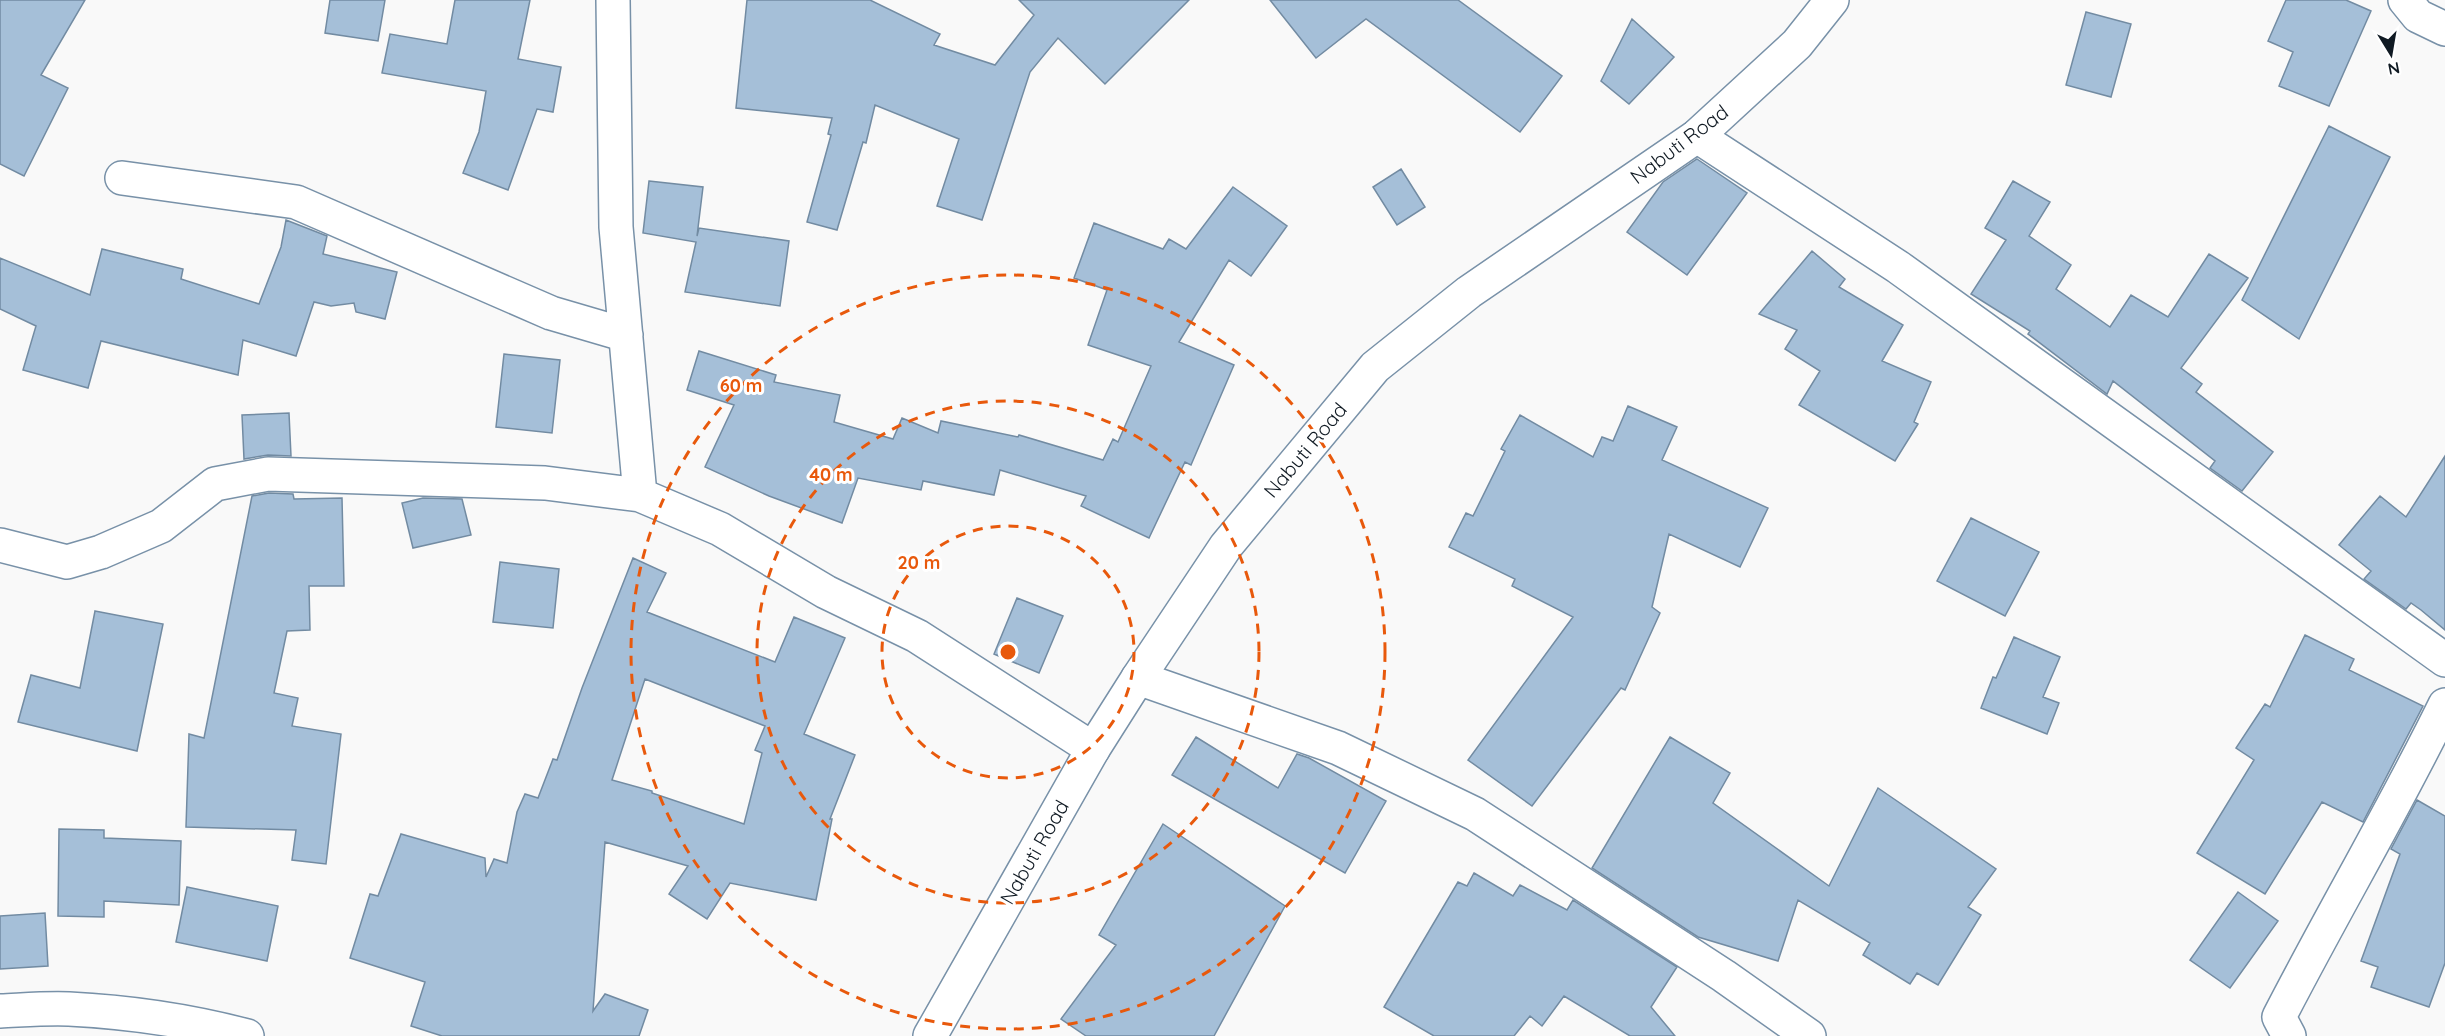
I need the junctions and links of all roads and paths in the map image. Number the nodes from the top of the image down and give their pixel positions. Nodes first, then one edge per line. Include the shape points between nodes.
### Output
1 (613, 0) edge
2 (1832, 0) edge
3 (2405, 0) edge
4 (2445, 29) edge
5 (1697, 136) junction
6 (122, 178) dead end
7 (626, 335) junction
8 (640, 495) junction
9 (0, 545) edge
10 (2445, 660) edge
11 (1138, 678) junction
12 (2445, 705) edge
13 (1094, 749) junction
14 (0, 1011) edge
15 (247, 1036) edge
16 (930, 1036) edge
17 (1809, 1036) edge
18 (2289, 1036) edge

1 - 7 street via 616,226
2 - 5 street, Nabuti Road via 1797,44
3 - 4 street via 2418,16
5 - 10 street via 1898,267
5 - 11 street, Nabuti Road via 1469,292 1374,367 1226,546
6 - 7 street via 296,202 551,313
7 - 8 street
8 - 9 street via 545,483 268,474 215,484 161,526 67,562
8 - 13 street via 720,529 826,592 917,636
11 - 13 street, Nabuti Road
11 - 17 street via 1338,748 1475,814
12 - 18 street via 2407,783 2331,915 2279,1017
13 - 16 street, Nabuti Road
14 - 15 street via 102,1012 210,1026

